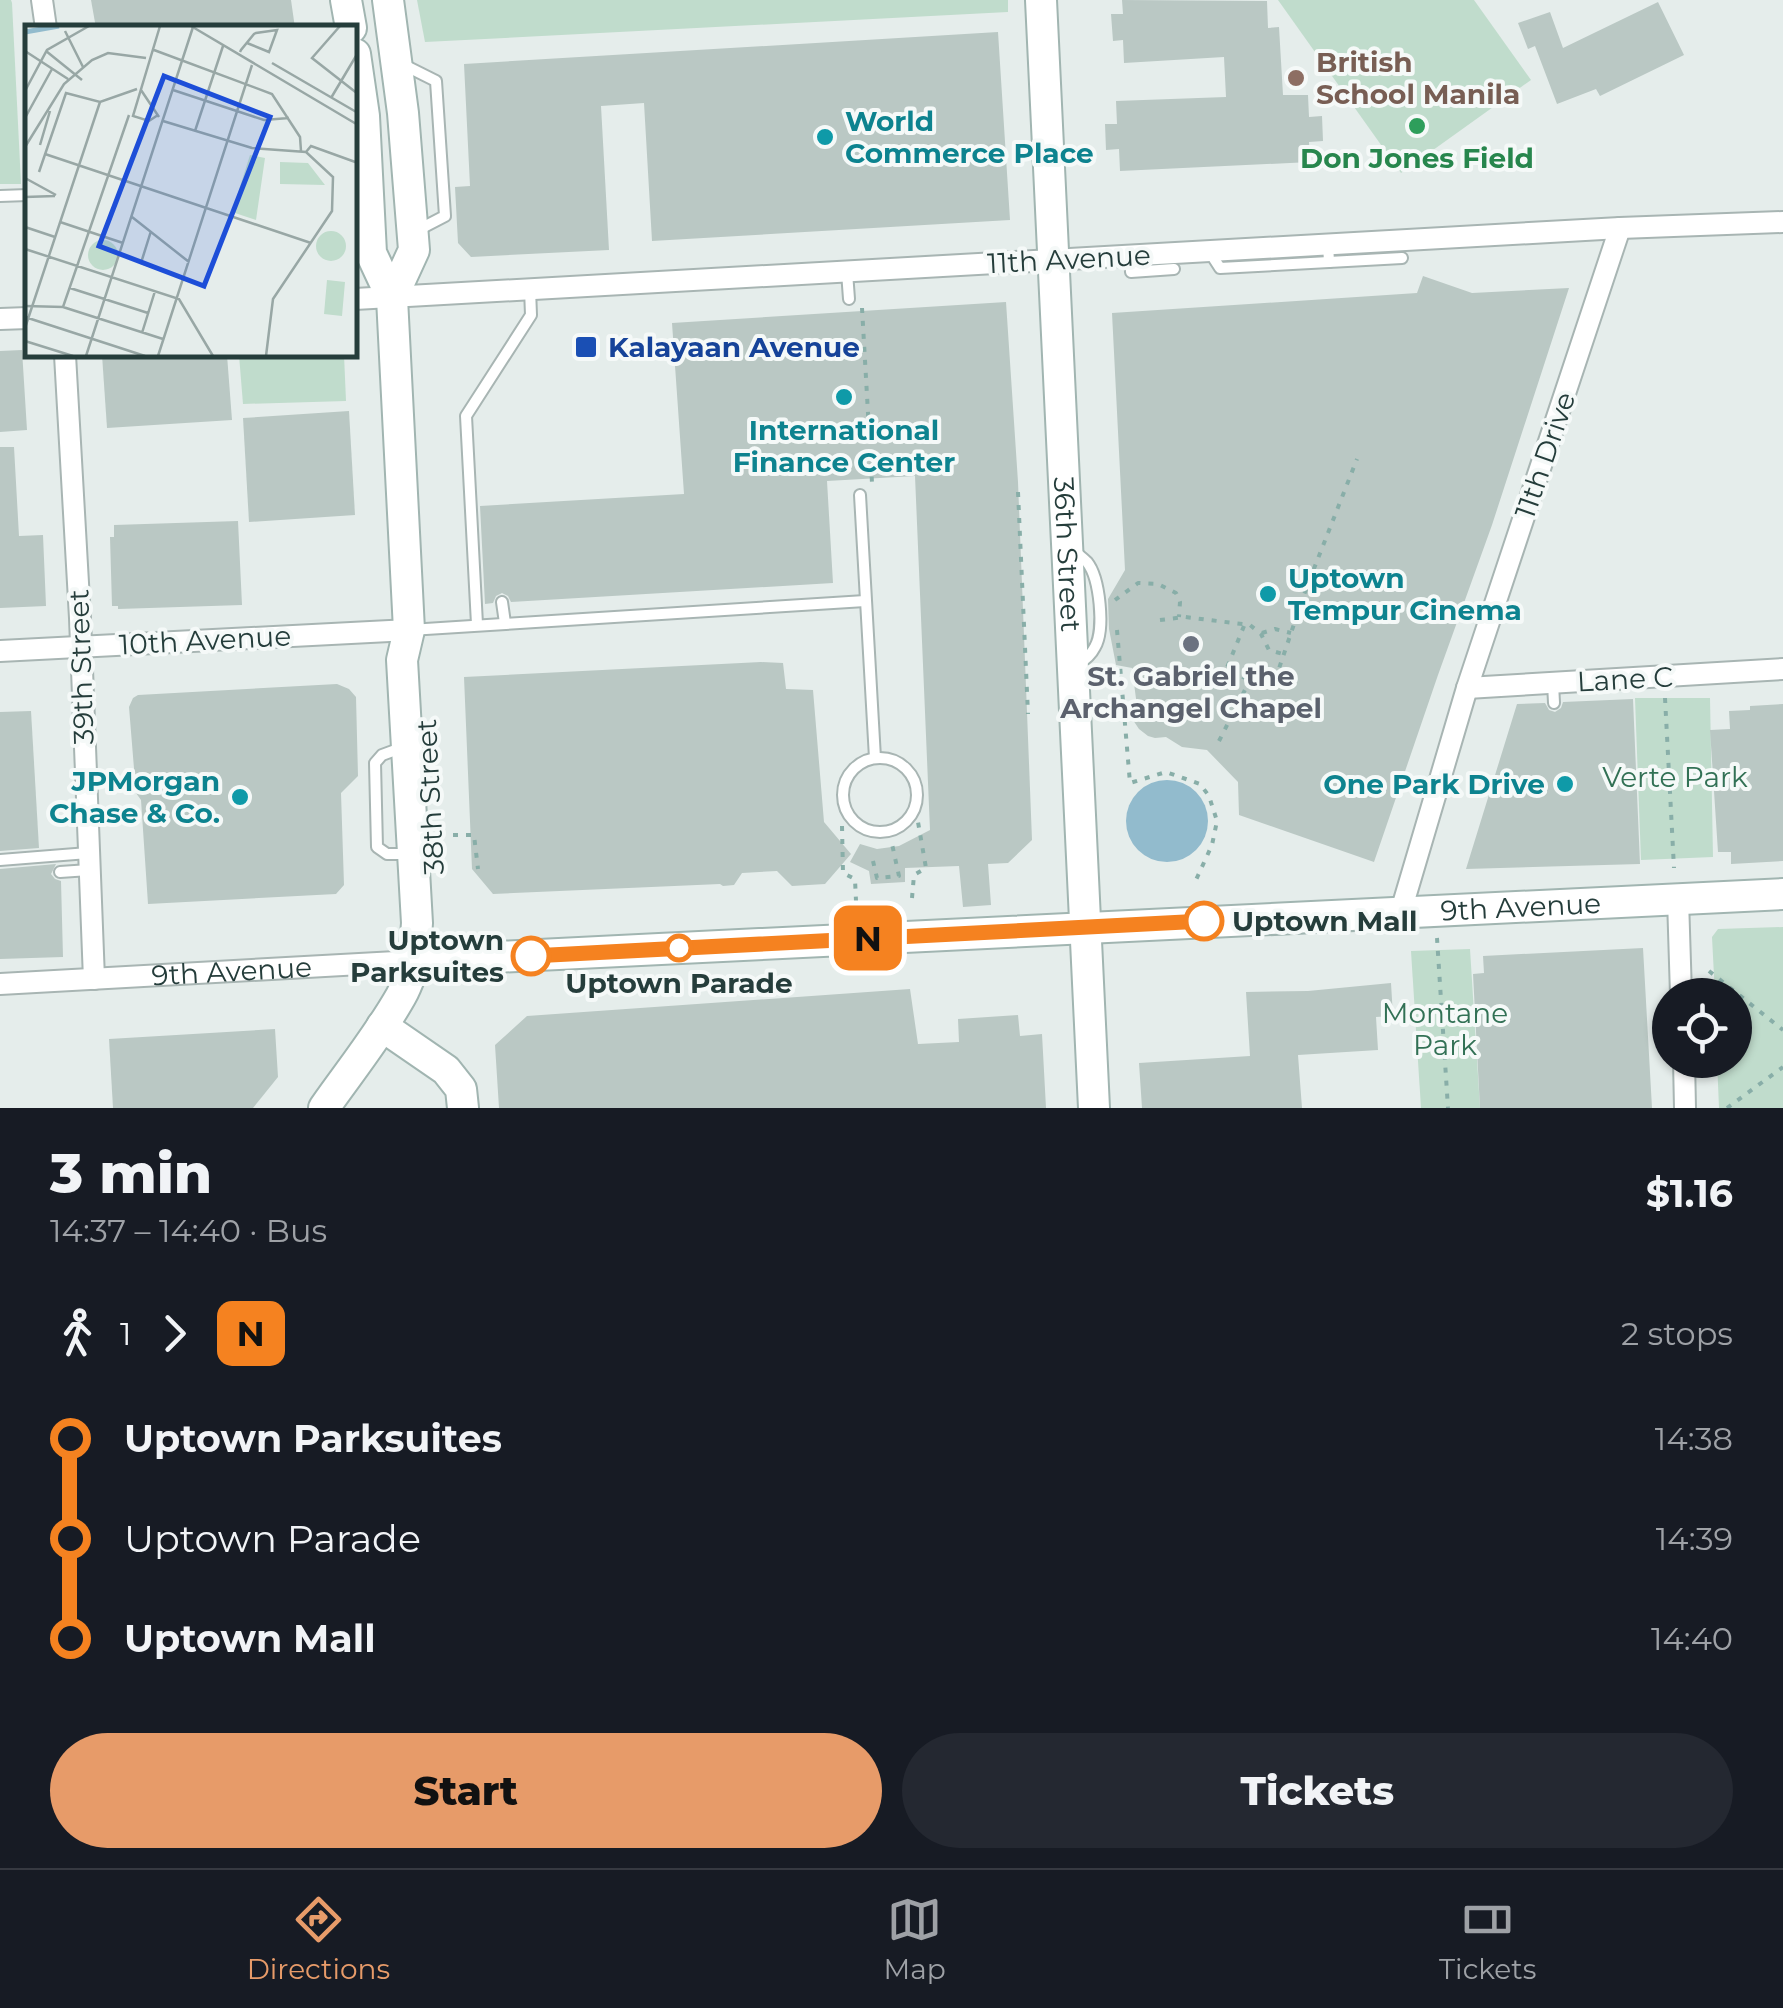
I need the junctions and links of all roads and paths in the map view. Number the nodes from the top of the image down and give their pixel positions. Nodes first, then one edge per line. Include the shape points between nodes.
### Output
1 (346, 0) edge
2 (388, 0) edge
3 (1041, 0) edge
4 (350, 25) edge
5 (358, 75) edge
6 (25, 195) edge
7 (0, 196) edge
8 (1620, 228) junction
9 (1782, 228) edge
10 (1329, 253) junction
11 (1130, 256) junction
12 (1402, 258) dead end
13 (1054, 260) junction
14 (1174, 269) dead end
15 (848, 272) junction
16 (530, 290) junction
17 (392, 298) junction
18 (855, 298) joint
19 (358, 299) edge
20 (25, 318) edge
21 (0, 319) edge
22 (65, 358) edge
23 (1357, 458) dead end
24 (873, 486) dead end
25 (1018, 492) dead end
26 (860, 495) dead end
27 (1115, 600) dead end
28 (865, 601) junction
29 (502, 602) dead end
30 (1178, 617) junction
31 (1116, 618) dead end
32 (1160, 620) dead end
33 (504, 623) junction
34 (477, 624) junction
35 (1244, 626) junction
36 (410, 630) junction
37 (1290, 633) junction
38 (1261, 634) junction
39 (80, 646) junction
40 (0, 651) edge
41 (1283, 654) junction
42 (1783, 669) edge
43 (1250, 680) junction
44 (1467, 688) junction
45 (1665, 694) dead end
46 (1124, 712) junction
47 (1138, 712) dead end
48 (1028, 714) dead end
49 (1218, 741) dead end
50 (875, 758) junction
51 (918, 822) dead end
52 (842, 826) dead end
53 (453, 836) dead end
54 (892, 844) dead end
55 (0, 860) edge
56 (873, 861) dead end
57 (90, 862) junction
58 (1674, 868) dead end
59 (478, 869) dead end
60 (60, 872) dead end
61 (1195, 882) dead end
62 (1783, 894) edge
63 (912, 898) dead end
64 (1678, 899) junction
65 (856, 901) dead end
66 (1401, 911) junction
67 (1086, 927) junction
68 (1437, 938) dead end
69 (414, 961) junction
70 (1709, 970) dead end
71 (94, 978) junction
72 (1680, 978) edge
73 (0, 984) edge
74 (382, 1026) junction
75 (1783, 1030) edge
76 (1783, 1066) edge
77 (1685, 1078) edge
78 (324, 1108) edge
79 (463, 1108) edge
80 (1094, 1108) edge
81 (1448, 1108) edge
82 (1686, 1108) edge
83 (1727, 1108) edge

1 - 4 street
2 - 17 street, 38th Street via 414,250
3 - 13 street, 36th Street
5 - 17 street, 38th Street via 372,253
6 - 7 lane
8 - 9 street, 11th Avenue
8 - 10 street, 11th Avenue
8 - 44 street, 11th Drive
10 - 11 street, 11th Avenue
10 - 12 lane
11 - 13 street, 11th Avenue
11 - 14 lane via 1132,272
13 - 15 street, 11th Avenue
13 - 67 street, 36th Street
15 - 16 street, 11th Avenue
15 - 18 lane
16 - 17 street, 11th Avenue
16 - 34 lane via 531,315 466,416
17 - 19 street, 11th Avenue
17 - 36 street, 38th Street
18 - 24 path
20 - 21 street
22 - 39 street, 39th Street
23 - 37 path
25 - 48 path
26 - 28 lane
27 - 30 path via 1138,583 1158,584 1176,593
28 - 33 lane
28 - 50 lane
29 - 33 lane
30 - 32 path
30 - 35 path
31 - 46 path
33 - 34 lane
34 - 36 lane
35 - 38 path
35 - 43 path via 1226,670
36 - 39 street, 10th Avenue
36 - 69 street, 38th Street via 402,660
36 - 69 street, 38th Street via 423,659 436,923
37 - 38 path
37 - 41 path
38 - 41 path via 1270,650
39 - 40 street, 10th Avenue
39 - 57 street, 39th Street
41 - 43 path via 1273,686
42 - 44 street, Lane C via 1553,693
43 - 49 path
44 - 66 street, 11th Drive
45 - 58 path
46 - 47 path
46 - 61 path via 1130,784 1166,772 1200,784 1209,796 1217,821
50 - 50 lane via 856,766 844,784 844,805 855,822 884,832 909,817 916,787 906,768
51 - 63 path via 926,868 914,875
52 - 65 path via 843,873 855,879
53 - 59 path via 474,835
54 - 56 path via 899,876 877,878
55 - 57 lane
57 - 60 lane
57 - 71 street, 39th Street
62 - 64 street, 9th Avenue
64 - 66 street, 9th Avenue
64 - 72 street
66 - 67 street, 9th Avenue
67 - 69 street, 9th Avenue
67 - 80 street, 36th Street
68 - 81 path
69 - 71 street, 9th Avenue
69 - 74 street, 38th Street
70 - 75 path
71 - 73 street, 9th Avenue
74 - 78 street, 38th Street
74 - 79 street via 446,1070 461,1089
76 - 83 path
77 - 82 street

